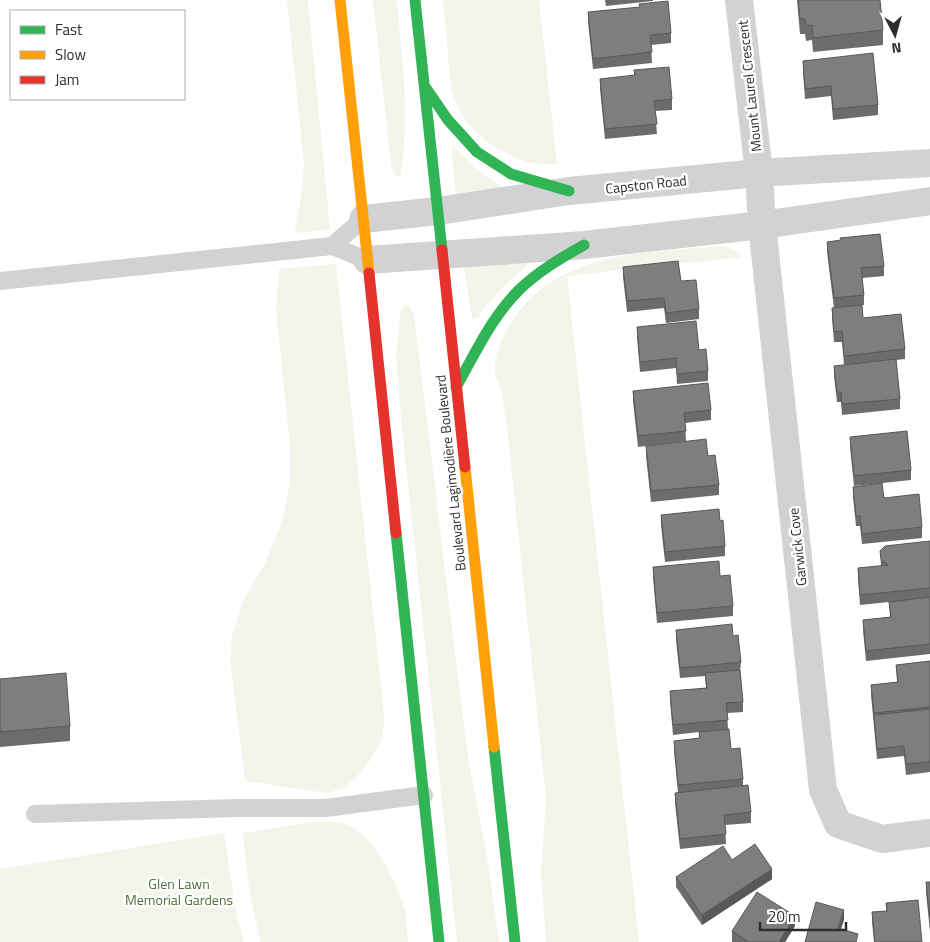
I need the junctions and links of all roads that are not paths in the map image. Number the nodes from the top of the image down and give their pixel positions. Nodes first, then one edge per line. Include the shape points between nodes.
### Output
1 (340, 0) edge
2 (415, 0) edge
3 (739, 0) edge
4 (424, 85) junction
5 (930, 163) edge
6 (759, 173) junction
7 (569, 191) junction
8 (930, 201) edge
9 (438, 211) junction
10 (362, 219) junction
11 (762, 225) junction
12 (584, 245) junction
13 (332, 246) junction
14 (442, 254) junction
15 (366, 260) junction
16 (0, 281) edge
17 (456, 387) junction
18 (424, 795) junction
19 (35, 814) dead end
20 (930, 834) edge
21 (439, 942) edge
22 (516, 942) edge

1 - 10 main road
2 - 4 main road, Boulevard Lagimodière Boulevard
3 - 6 street, Mount Laurel Crescent
4 - 7 main road via 448,120 477,152 511,174
4 - 9 main road, Boulevard Lagimodière Boulevard
5 - 6 street, Capston Road
6 - 7 street, Capston Road
6 - 11 street, Garwick Cove
7 - 9 street, Capston Road
8 - 11 street
9 - 10 street, Capston Road
9 - 14 main road, Boulevard Lagimodière Boulevard
10 - 13 lane
10 - 15 main road
11 - 12 street
11 - 20 street, Garwick Cove via 823,790 838,824 882,839
12 - 14 street
12 - 17 main road via 550,264 525,284 500,311
13 - 15 lane
13 - 16 lane
14 - 15 street
14 - 17 main road, Boulevard Lagimodière Boulevard
15 - 18 main road
17 - 22 main road, Boulevard Lagimodière Boulevard
18 - 19 lane via 326,808
18 - 21 main road

